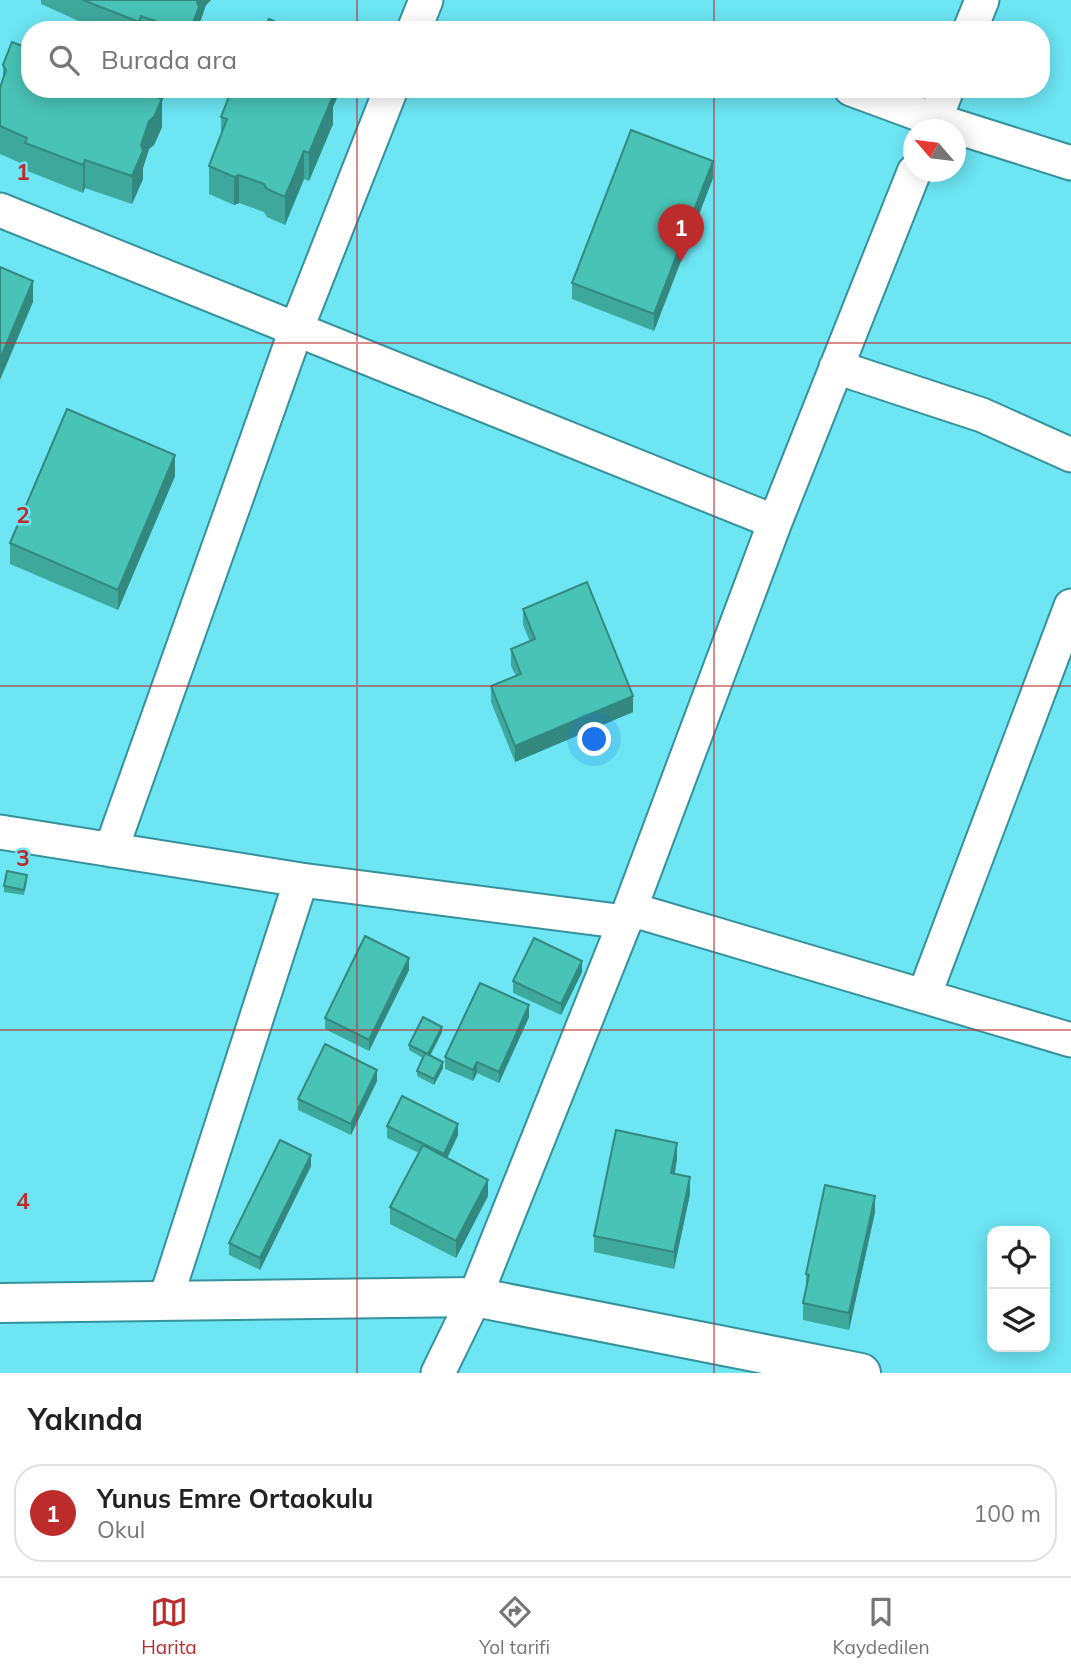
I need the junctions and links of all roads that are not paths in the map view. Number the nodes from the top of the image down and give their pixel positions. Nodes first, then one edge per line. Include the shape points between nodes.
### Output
1 (426, 0) edge
2 (982, 0) edge
3 (418, 21) edge
4 (974, 21) edge
5 (387, 98) edge
6 (872, 98) edge
7 (944, 98) edge
8 (919, 119) edge
9 (935, 119) edge
10 (966, 134) edge
11 (1071, 163) edge
12 (910, 182) edge
13 (0, 210) edge
14 (296, 330) junction
15 (836, 367) junction
16 (1071, 455) edge
17 (775, 522) junction
18 (1071, 606) edge
19 (0, 832) edge
20 (111, 850) junction
21 (301, 880) junction
22 (628, 915) junction
23 (924, 996) junction
24 (1071, 1040) edge
25 (475, 1297) junction
26 (165, 1301) junction
27 (0, 1303) edge
28 (438, 1373) edge
29 (862, 1373) edge

1 - 3 street
2 - 4 street
5 - 14 street
6 - 8 street
7 - 9 street
10 - 11 street
12 - 15 street
13 - 14 street
14 - 17 street
14 - 20 street
15 - 16 street via 982,415
15 - 17 street
17 - 22 street
18 - 23 street
19 - 20 street
20 - 21 street
21 - 22 street
21 - 26 street
22 - 23 street
22 - 25 street
23 - 24 street
25 - 26 main road
25 - 28 street
25 - 29 main road
26 - 27 main road

